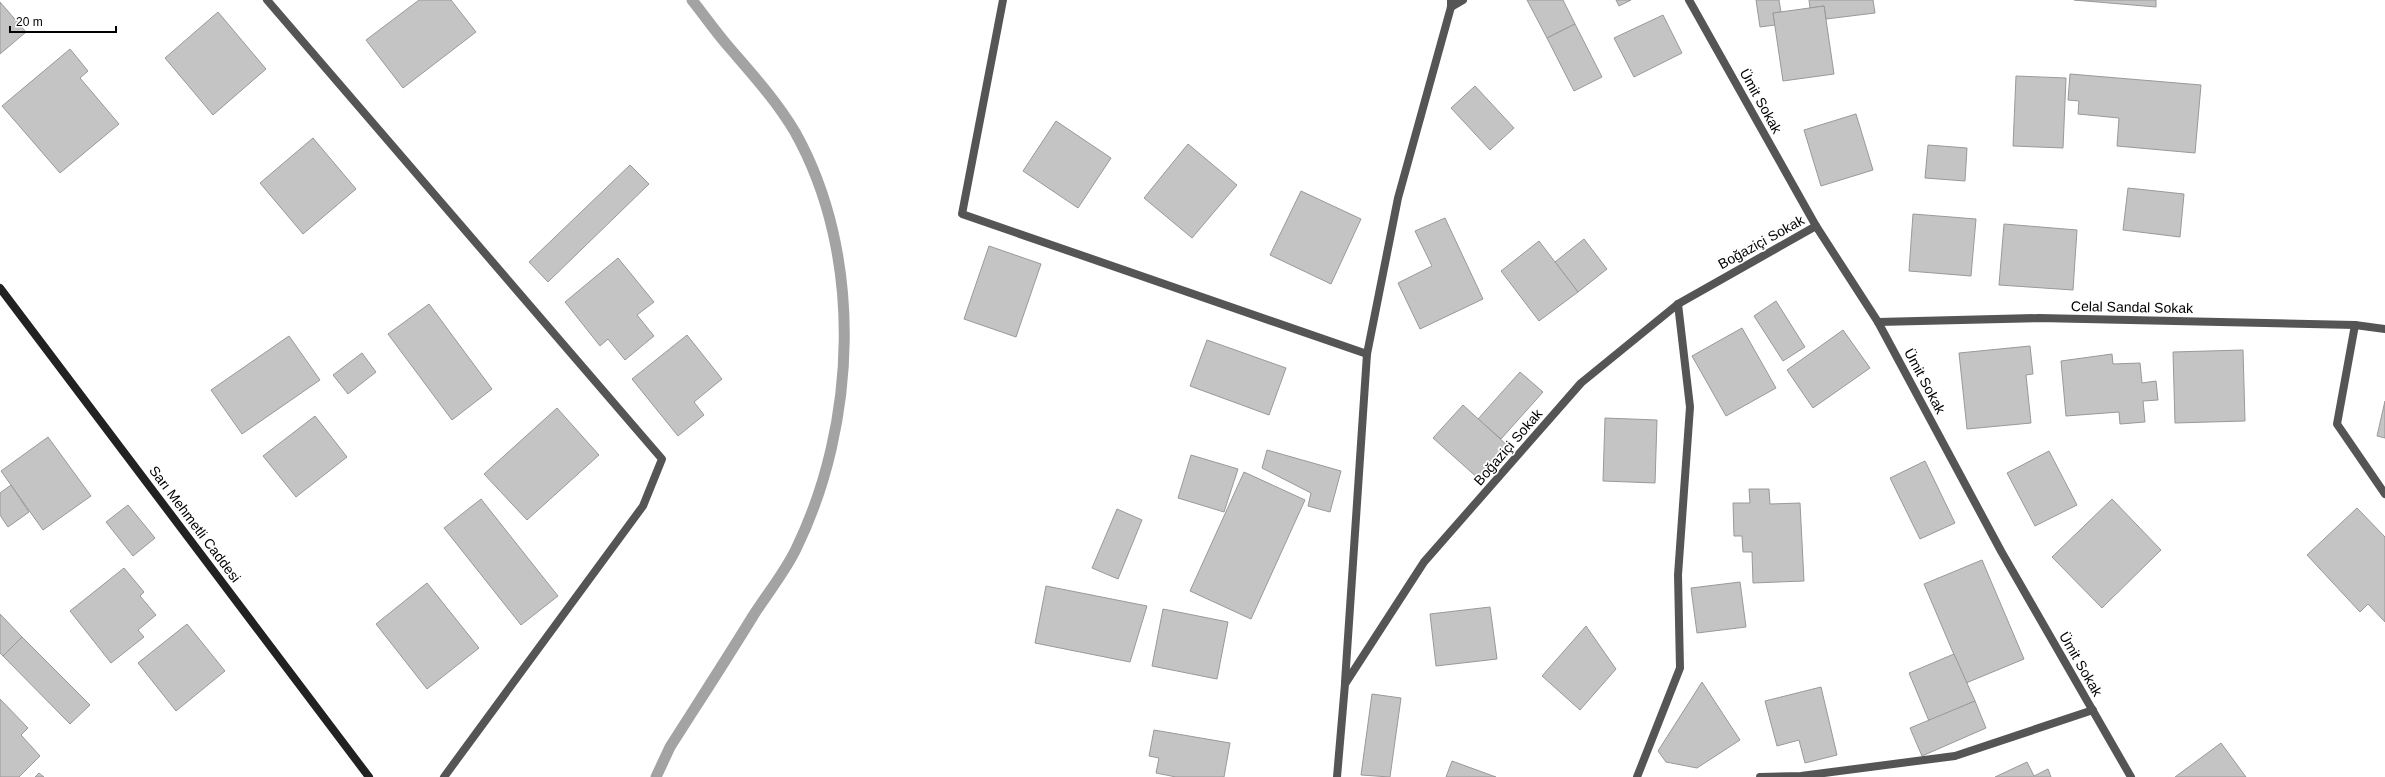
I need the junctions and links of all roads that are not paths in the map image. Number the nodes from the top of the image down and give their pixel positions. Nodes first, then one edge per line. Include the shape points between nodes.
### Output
1 (267, 0) edge
2 (1003, 0) edge
3 (1463, 0) edge
4 (1689, 0) edge
5 (1451, 3) edge
6 (1816, 226) junction
7 (0, 288) edge
8 (1678, 304) junction
9 (1878, 322) junction
10 (2355, 325) junction
11 (2385, 329) edge
12 (1367, 354) junction
13 (2385, 494) edge
14 (1345, 684) junction
15 (2093, 710) junction
16 (368, 777) edge
17 (444, 777) edge
18 (1337, 777) edge
19 (1637, 777) edge
20 (1760, 777) edge
21 (2131, 777) edge

1 - 17 street via 662,459 643,506
2 - 12 street via 962,214
3 - 5 street
4 - 6 street, Ümit Sokak
5 - 12 street via 1398,198
6 - 8 street, Boğaziçi Sokak
6 - 9 street, Ümit Sokak
7 - 16 street, Sarı Mehmetli Caddesi
8 - 14 street, Boğaziçi Sokak via 1581,383 1424,562
8 - 19 street via 1690,407 1678,575 1680,668
9 - 10 street, Celal Sandal Sokak via 2039,318
9 - 15 street, Ümit Sokak via 2001,551
10 - 11 street, Celal Sandal Sokak
10 - 13 street via 2337,424
12 - 14 street
14 - 18 street, Boğaziçi Sokak
15 - 20 street via 1955,756 1801,776
15 - 21 street, Ümit Sokak

